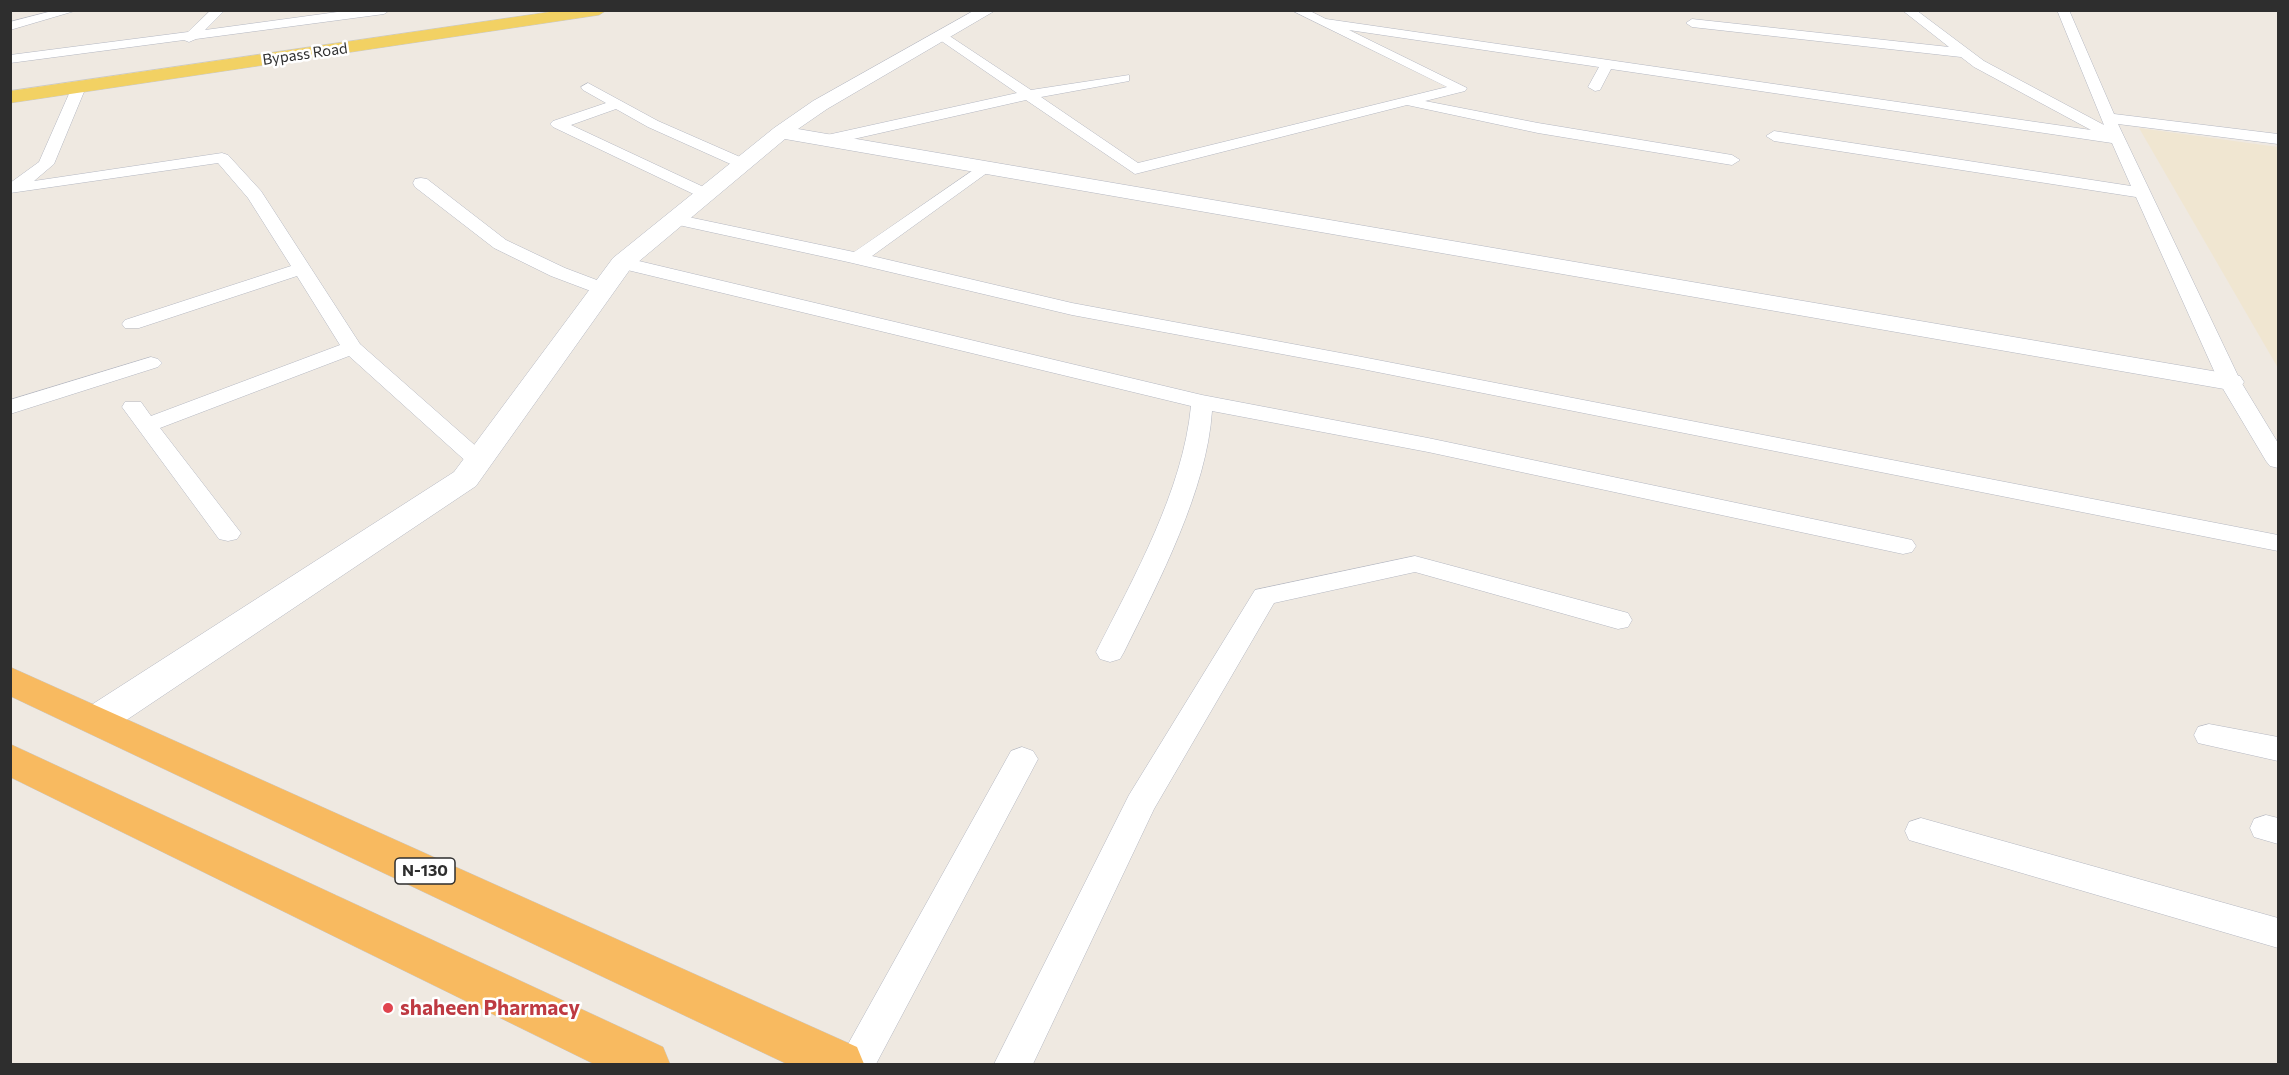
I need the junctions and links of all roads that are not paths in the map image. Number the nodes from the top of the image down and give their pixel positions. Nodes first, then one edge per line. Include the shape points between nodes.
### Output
1 (72, 10) edge
2 (219, 10) edge
3 (384, 10) edge
4 (599, 10) edge
5 (988, 10) edge
6 (1297, 10) edge
7 (1908, 10) edge
8 (2063, 10) edge
9 (347, 13) edge
10 (1321, 22) junction
11 (1692, 23) dead end
12 (10, 26) edge
13 (942, 35) junction
14 (189, 38) junction
15 (1965, 53) junction
16 (10, 59) edge
17 (1607, 64) junction
18 (1124, 78) dead end
19 (79, 87) junction
20 (588, 87) dead end
21 (1595, 87) dead end
22 (1029, 95) junction
23 (10, 97) edge
24 (1407, 101) junction
25 (617, 104) junction
26 (2108, 118) junction
27 (781, 132) junction
28 (1774, 136) dead end
29 (2117, 139) junction
30 (2278, 139) edge
31 (826, 140) junction
32 (1732, 160) dead end
33 (741, 163) junction
34 (985, 167) junction
35 (421, 183) dead end
36 (12, 190) edge
37 (704, 194) junction
38 (2143, 194) junction
39 (674, 219) junction
40 (858, 258) junction
41 (622, 263) junction
42 (301, 269) junction
43 (603, 289) junction
44 (132, 324) dead end
45 (352, 348) junction
46 (151, 363) dead end
47 (2230, 382) junction
48 (1202, 402) junction
49 (10, 406) edge
50 (478, 460) junction
51 (2278, 461) edge
52 (228, 533) dead end
53 (2278, 543) edge
54 (1903, 546) dead end
55 (1618, 620) dead end
56 (1110, 652) dead end
57 (10, 680) edge
58 (99, 719) junction
59 (2209, 735) dead end
60 (2278, 749) edge
61 (10, 759) edge
62 (1022, 759) dead end
63 (1921, 831) dead end
64 (2278, 933) edge
65 (645, 1065) edge
66 (839, 1065) edge
67 (855, 1065) edge
68 (1013, 1065) edge

1 - 12 street
2 - 14 street
3 - 9 street
4 - 19 main road, Bypass Road
5 - 13 street
6 - 10 street
7 - 15 street
8 - 26 street
9 - 14 street
10 - 17 street
10 - 24 street via 1460,88
11 - 15 street
13 - 22 street
13 - 27 street via 820,105
14 - 16 street
15 - 29 street
17 - 21 street
17 - 29 street
18 - 22 street
19 - 23 main road, Bypass Road
19 - 36 street via 46,164
20 - 25 street
22 - 24 street via 1135,169
22 - 31 street
24 - 32 street via 1527,126
25 - 33 street
25 - 37 street via 558,124
26 - 29 street
26 - 30 street
27 - 31 street
27 - 33 street
28 - 38 street
29 - 38 street
31 - 34 street
33 - 37 street
34 - 40 street
34 - 47 street
35 - 43 street via 500,244
36 - 42 street via 222,158 255,195
37 - 39 street
38 - 47 street
39 - 40 street
39 - 41 street
40 - 53 street via 1072,309
41 - 43 street
41 - 48 street
42 - 44 street
42 - 45 street
43 - 50 street
45 - 50 street
45 - 52 street via 140,416
46 - 49 street
47 - 51 street
48 - 54 street via 1428,445
48 - 56 street via 1199,441 1158,557
50 - 58 street via 465,479
55 - 68 street via 1415,564 1265,596 1140,804
57 - 58 highway, N-130
58 - 66 highway, N-130
59 - 60 street
61 - 65 highway
62 - 67 street
63 - 64 street

